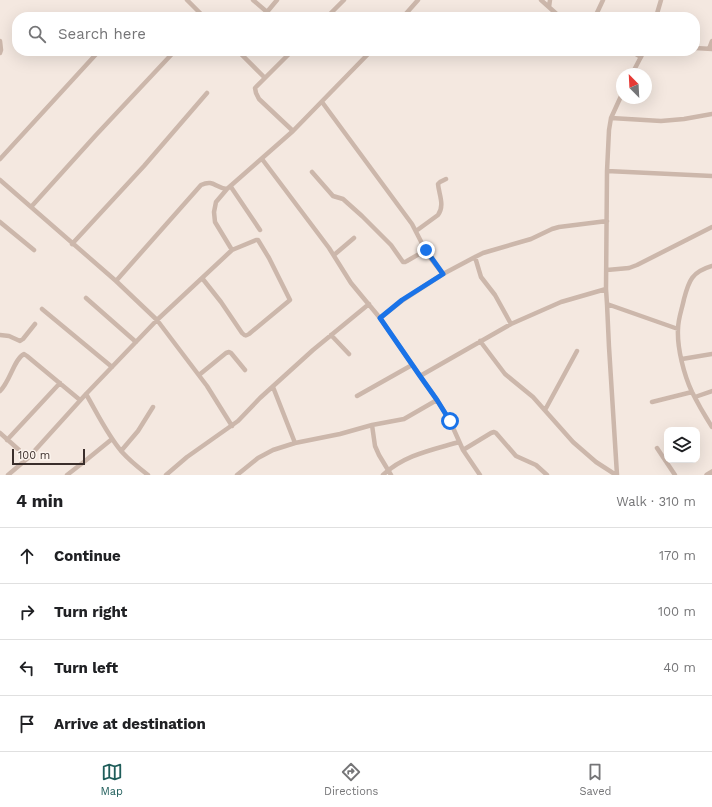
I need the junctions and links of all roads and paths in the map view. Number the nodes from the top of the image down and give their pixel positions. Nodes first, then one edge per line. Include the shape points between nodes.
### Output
1 (187, 0) edge
2 (253, 0) edge
3 (277, 0) edge
4 (344, 0) edge
5 (418, 0) edge
6 (541, 0) edge
7 (550, 0) edge
8 (603, 0) edge
9 (661, 0) edge
10 (548, 7) junction
11 (199, 12) edge
12 (265, 12) edge
13 (270, 12) edge
14 (332, 12) edge
15 (407, 12) edge
16 (554, 12) edge
17 (597, 12) edge
18 (657, 12) edge
19 (0, 41) edge
20 (712, 41) edge
21 (700, 48) edge
22 (710, 49) edge
23 (0, 52) edge
24 (94, 56) edge
25 (170, 56) edge
26 (245, 56) edge
27 (287, 56) edge
28 (366, 56) edge
29 (641, 57) edge
30 (635, 68) edge
31 (265, 78) junction
32 (207, 93) dead end
33 (322, 102) junction
34 (617, 104) edge
35 (712, 114) edge
36 (611, 118) junction
37 (293, 131) junction
38 (0, 159) edge
39 (262, 159) junction
40 (607, 171) junction
41 (312, 172) dead end
42 (712, 176) edge
43 (446, 179) dead end
44 (0, 180) edge
45 (229, 188) junction
46 (30, 207) junction
47 (607, 221) junction
48 (0, 222) edge
49 (712, 227) edge
50 (260, 230) dead end
51 (416, 231) junction
52 (354, 238) dead end
53 (72, 244) junction
54 (34, 250) dead end
55 (232, 250) junction
56 (426, 250) junction
57 (334, 255) junction
58 (475, 257) junction
59 (712, 266) edge
60 (607, 270) junction
61 (443, 274) junction
62 (202, 278) junction
63 (116, 281) junction
64 (606, 289) junction
65 (86, 298) dead end
66 (369, 304) junction
67 (607, 304) junction
68 (42, 309) dead end
69 (380, 318) junction
70 (157, 320) junction
71 (35, 324) dead end
72 (511, 324) junction
73 (678, 329) junction
74 (0, 335) edge
75 (331, 335) junction
76 (480, 341) junction
77 (136, 342) junction
78 (577, 351) dead end
79 (349, 354) dead end
80 (712, 354) edge
81 (682, 359) junction
82 (412, 365) junction
83 (112, 367) junction
84 (245, 370) dead end
85 (199, 375) junction
86 (420, 376) junction
87 (60, 383) junction
88 (273, 387) junction
89 (0, 391) edge
90 (712, 391) edge
91 (86, 394) junction
92 (693, 395) junction
93 (357, 396) dead end
94 (80, 400) junction
95 (437, 400) junction
96 (652, 402) dead end
97 (153, 407) dead end
98 (545, 410) junction
99 (372, 425) junction
100 (232, 426) junction
101 (712, 427) edge
102 (0, 433) edge
103 (112, 438) junction
104 (7, 440) junction
105 (459, 442) junction
106 (295, 443) junction
107 (657, 448) dead end
108 (463, 450) junction
109 (121, 451) junction
110 (28, 458) junction
111 (388, 470) junction
112 (712, 472) edge
113 (8, 475) edge
114 (67, 475) edge
115 (148, 475) edge
116 (166, 475) edge
117 (237, 475) edge
118 (383, 475) edge
119 (391, 475) edge
120 (480, 475) edge
121 (547, 475) edge
122 (616, 475) edge
123 (675, 475) edge
124 (707, 475) edge

1 - 11 street
2 - 12 street
3 - 13 street
4 - 14 street
5 - 15 street
6 - 10 street
7 - 10 street
8 - 17 street
9 - 18 street
10 - 16 street
19 - 23 street
20 - 22 street
21 - 22 street
24 - 38 street
25 - 46 street
26 - 31 street
27 - 31 street
28 - 33 street
29 - 30 street
31 - 37 street via 255,88 259,99
32 - 53 street
33 - 37 street
33 - 51 street
34 - 36 street
35 - 36 street via 661,122
36 - 40 street
37 - 39 street
39 - 45 street
39 - 57 street
40 - 42 street
40 - 47 street
41 - 56 street via 333,196 343,199 391,245 402,262
43 - 51 street via 438,184 441,211
44 - 46 street
45 - 50 street
45 - 55 street via 216,202 214,212 215,222
45 - 63 street via 220,188 207,182 201,185
46 - 53 street
47 - 58 street via 559,227
47 - 60 street
48 - 54 street
49 - 60 street via 637,266
51 - 56 street
52 - 57 street
53 - 63 street
55 - 62 street
55 - 62 street via 258,240 289,302 247,336 242,333
56 - 61 street
57 - 66 street via 351,283
58 - 61 street
58 - 72 street via 481,277
59 - 73 street via 697,272 691,279
60 - 64 street
61 - 69 street via 402,300
62 - 70 street
63 - 70 street
64 - 67 street
64 - 72 street via 544,308
65 - 77 street
66 - 69 street
66 - 75 street
67 - 73 street
67 - 122 street
68 - 83 street
69 - 82 street
70 - 77 street
70 - 85 street
71 - 74 street via 20,341
72 - 76 street
73 - 81 street
75 - 79 street
75 - 88 street
76 - 86 street
76 - 98 street via 505,374
77 - 83 street
78 - 98 street
80 - 81 street
81 - 92 street
82 - 86 street
82 - 93 street
83 - 91 street
84 - 85 street via 231,352 226,352
85 - 100 street
86 - 95 street
87 - 89 street via 24,354 18,359 8,381
87 - 94 street
87 - 104 street
88 - 100 street
88 - 106 street
90 - 92 street
91 - 94 street
91 - 103 street
92 - 96 street
92 - 101 street
94 - 110 street
95 - 99 street via 404,419
95 - 105 street
97 - 109 street
98 - 122 street via 573,442
99 - 106 street
99 - 111 street via 375,446
100 - 116 street
102 - 104 street
103 - 109 street
103 - 114 street
104 - 110 street
105 - 108 street
105 - 111 street via 411,456
106 - 117 street via 258,458
107 - 123 street
108 - 120 street
108 - 121 street via 494,432 516,456 536,465
109 - 115 street
110 - 113 street
111 - 118 street
111 - 119 street
112 - 124 street

